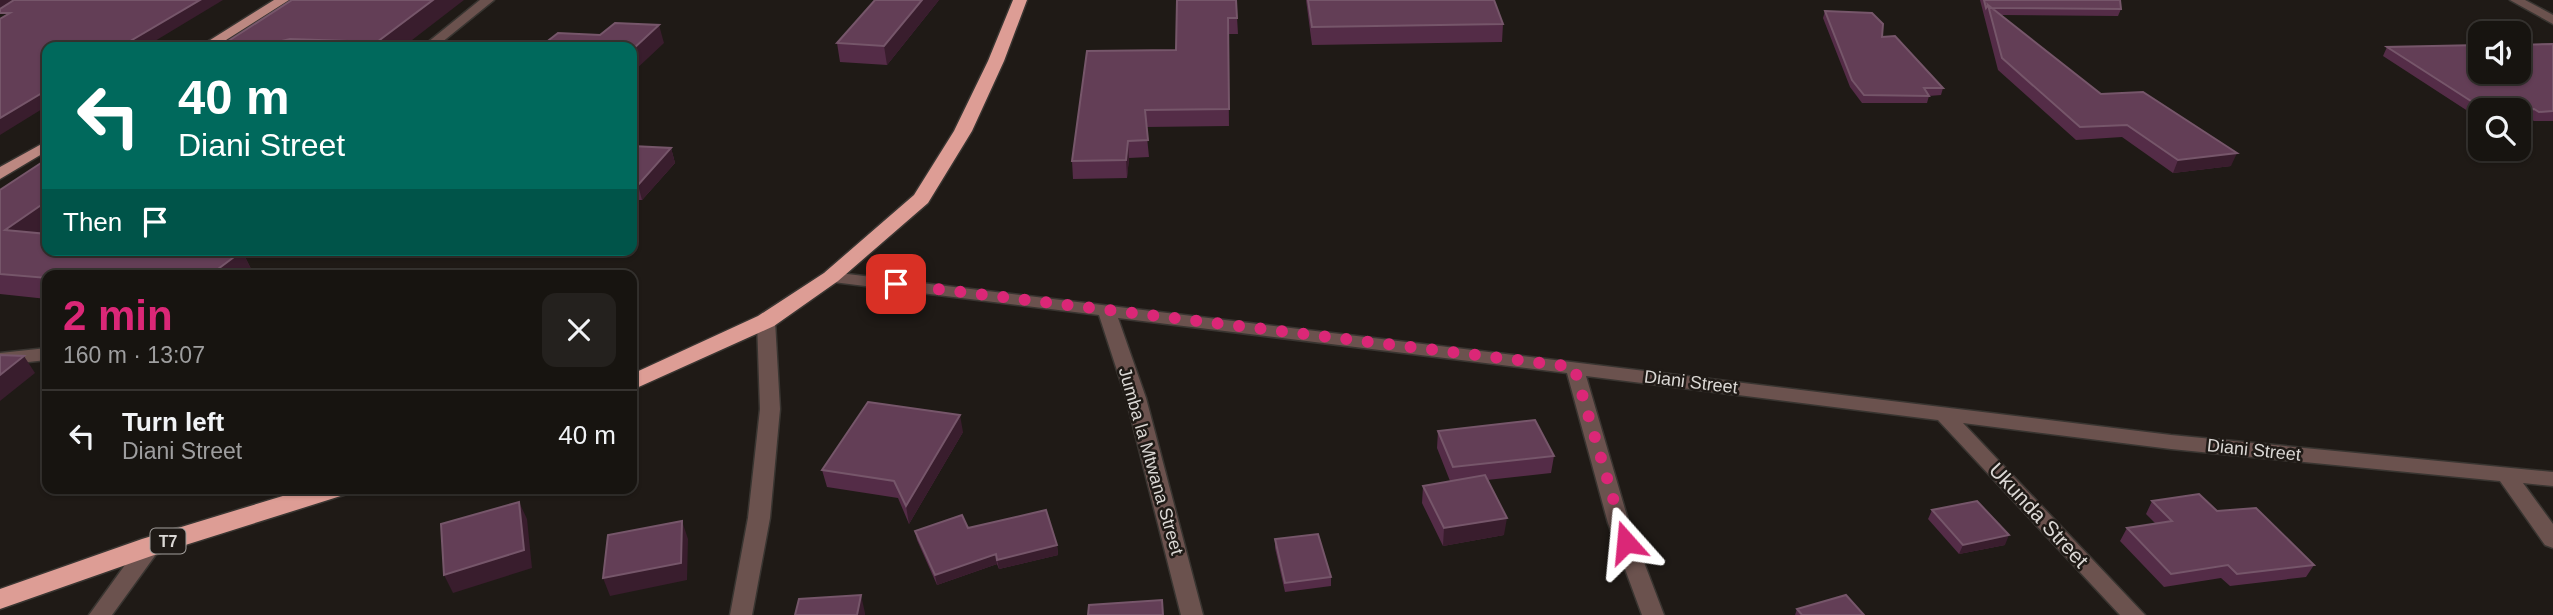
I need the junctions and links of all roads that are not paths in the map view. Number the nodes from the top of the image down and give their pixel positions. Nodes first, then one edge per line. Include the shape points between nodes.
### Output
1 (283, 0) edge
2 (488, 0) edge
3 (1020, 0) edge
4 (2515, 0) edge
5 (2553, 20) edge
6 (214, 42) edge
7 (434, 42) edge
8 (42, 148) edge
9 (0, 174) edge
10 (831, 277) junction
11 (1106, 309) junction
12 (766, 321) junction
13 (42, 355) edge
14 (0, 359) edge
15 (1574, 367) junction
16 (637, 381) edge
17 (1944, 414) junction
18 (2507, 476) junction
19 (2553, 480) edge
20 (319, 494) edge
21 (2553, 540) edge
22 (151, 546) junction
23 (0, 600) edge
24 (100, 615) edge
25 (741, 615) edge
26 (1192, 615) edge
27 (1653, 615) edge
28 (2134, 615) edge

1 - 6 main road
2 - 7 street
3 - 10 highway via 962,131 920,199
4 - 5 street
8 - 9 main road
10 - 11 street, Diani Street
10 - 12 highway
11 - 15 street, Diani Street
11 - 26 street, Jumba la Mtwana Street via 1140,410
12 - 16 highway
12 - 25 street via 770,409 760,518
13 - 14 street
15 - 17 street, Diani Street
15 - 27 street
17 - 18 street, Diani Street
17 - 28 street, Ukunda Street
18 - 19 street, Diani Street
18 - 21 street
20 - 22 highway, T7
22 - 23 highway, T7
22 - 24 street

